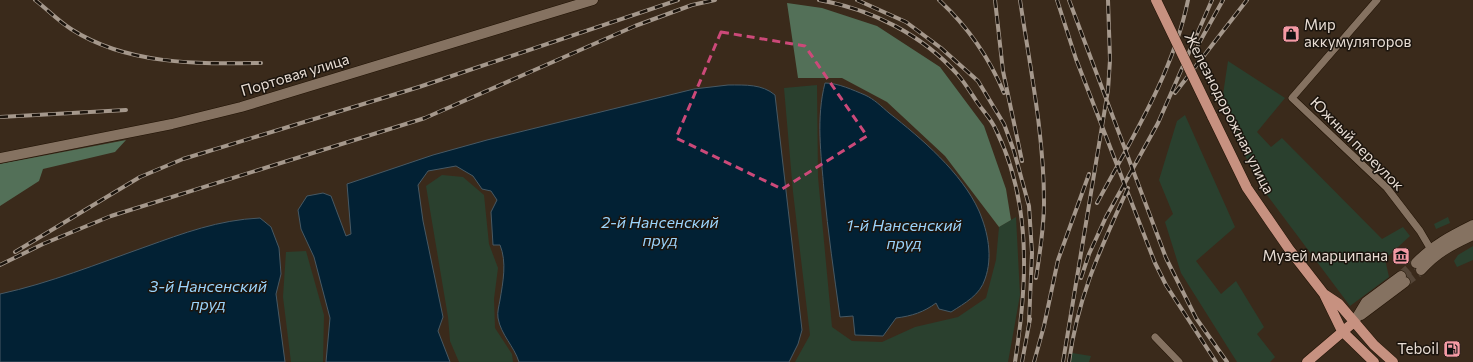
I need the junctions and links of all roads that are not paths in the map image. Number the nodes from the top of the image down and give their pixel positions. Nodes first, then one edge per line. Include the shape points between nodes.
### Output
1 (593, 0) edge
2 (1156, 0) edge
3 (1377, 0) edge
4 (0, 158) edge
5 (1473, 225) edge
6 (1473, 235) edge
7 (1430, 248) junction
8 (1403, 279) tunnel mouth
9 (1324, 294) junction
10 (1354, 322) junction
11 (1342, 331) junction
12 (1155, 337) dead end
13 (1179, 362) edge
14 (1307, 362) edge
15 (1374, 362) edge
16 (1393, 362) edge

1 - 4 main road, Портовая улица via 241,107 172,124
2 - 9 main road, Железнодорожная улица, bridge via 1247,188
3 - 7 street, Южный переулок via 1292,98 1387,188
5 - 7 main road
6 - 7 main road via 1448,247 1419,267
8 - 10 main road via 1366,302
9 - 10 main road, Железнодорожная улица via 1339,304
9 - 11 main road, Железнодорожная улица
10 - 11 main road
10 - 16 main road, Железнодорожная улица
11 - 14 main road
11 - 15 main road, Железнодорожная улица
12 - 13 street

